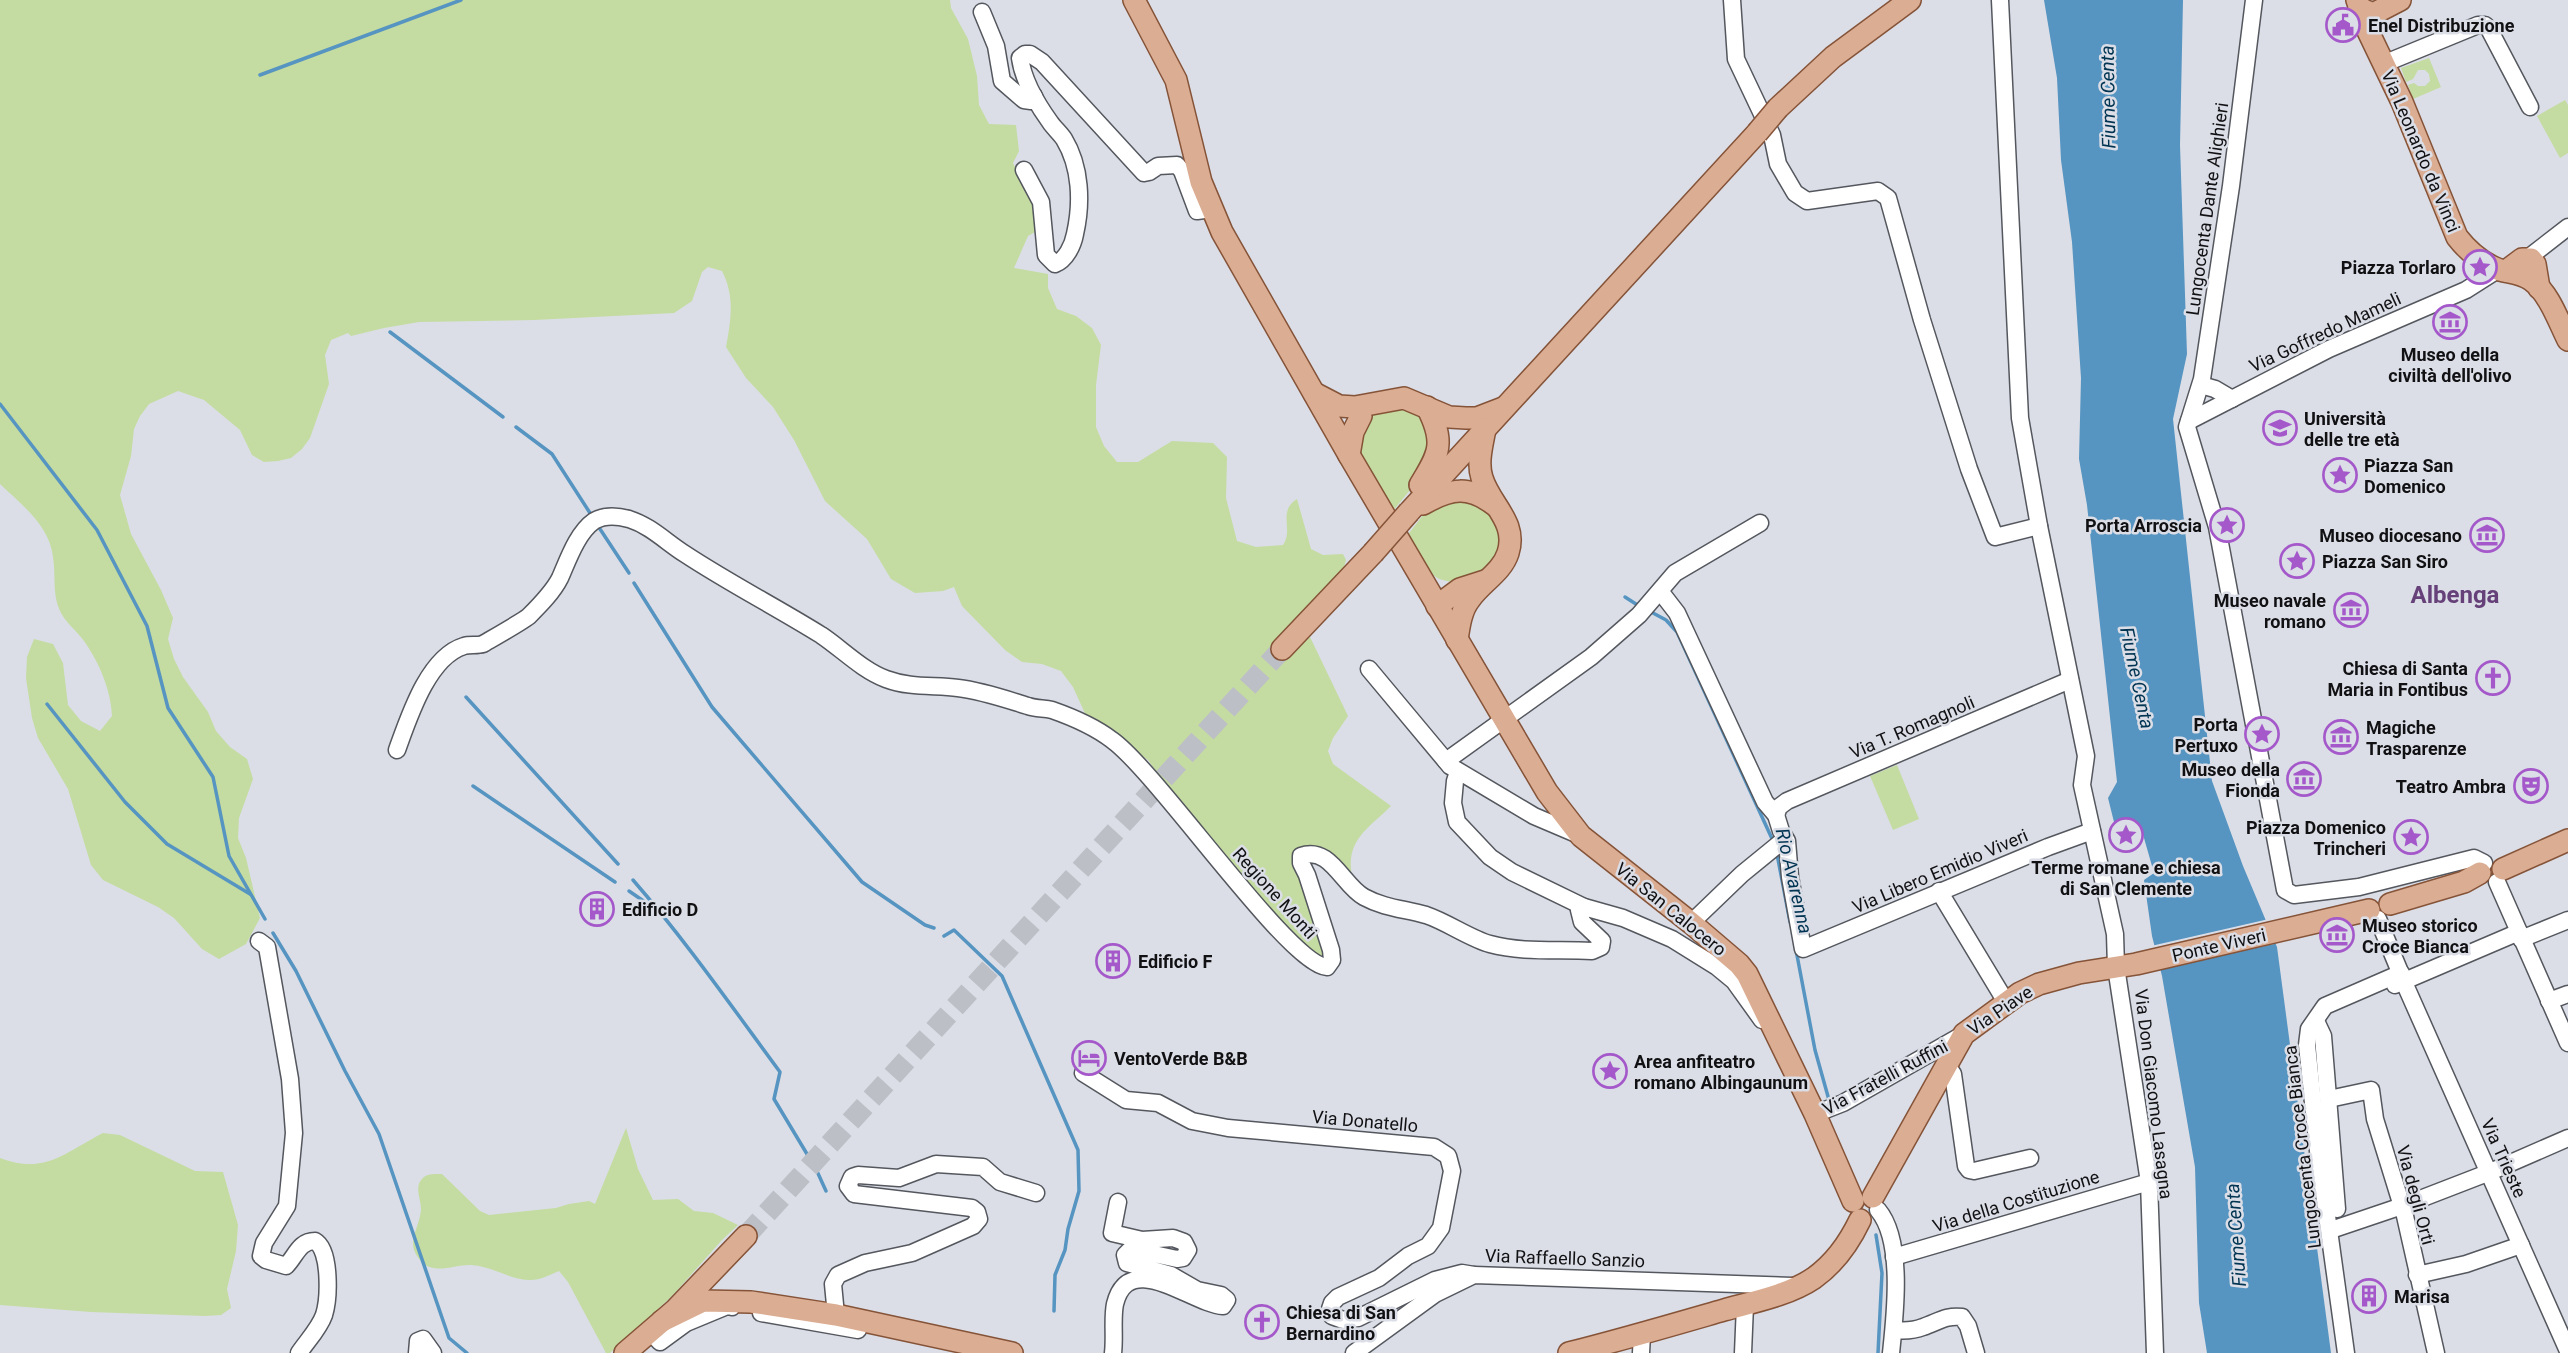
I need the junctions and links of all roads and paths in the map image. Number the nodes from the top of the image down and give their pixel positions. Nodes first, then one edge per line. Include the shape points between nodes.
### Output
1 (1134, 0) edge
2 (1732, 0) edge
3 (1910, 0) edge
4 (2000, 0) edge
5 (2254, 0) edge
6 (2377, 5) edge
7 (982, 12) dead end
8 (2380, 55) junction
9 (1034, 96) junction
10 (2530, 107) dead end
11 (1024, 170) dead end
12 (1211, 209) junction
13 (2568, 227) edge
14 (2524, 268) junction
15 (2568, 340) edge
16 (2201, 385) junction
17 (1314, 393) junction
18 (2232, 398) junction
19 (1508, 406) junction
20 (1427, 407) junction
21 (1363, 409) junction
22 (2189, 421) junction
23 (1332, 426) junction
24 (1485, 429) junction
25 (1349, 455) junction
26 (1500, 510) junction
27 (1409, 512) junction
28 (1760, 523) dead end
29 (2039, 526) junction
30 (1423, 579) junction
31 (1660, 591) junction
32 (1464, 595) junction
33 (1437, 606) junction
34 (1457, 640) junction
35 (1282, 649) tunnel mouth
36 (1369, 669) dead end
37 (2070, 680) junction
38 (1504, 719) junction
39 (397, 750) dead end
40 (1452, 767) junction
41 (1776, 815) junction
42 (2092, 831) junction
43 (1581, 836) junction
44 (2568, 840) edge
45 (1780, 843) dead end
46 (2491, 872) junction
47 (1939, 891) junction
48 (2377, 902) junction
49 (1584, 907) junction
50 (2568, 920) edge
51 (1691, 923) junction
52 (2520, 936) junction
53 (259, 941) dead end
54 (2126, 965) junction
55 (2402, 977) junction
56 (2568, 994) edge
57 (2549, 1001) junction
58 (2006, 1002) junction
59 (2316, 1021) junction
60 (1771, 1023) junction
61 (1964, 1034) junction
62 (2568, 1043) edge
63 (1947, 1064) junction
64 (1083, 1073) dead end
65 (2329, 1099) junction
66 (1815, 1114) junction
67 (2568, 1138) edge
68 (2030, 1158) dead end
69 (2490, 1172) junction
70 (2149, 1181) junction
71 (1036, 1194) dead end
72 (1118, 1202) dead end
73 (2402, 1206) junction
74 (1866, 1207) junction
75 (2335, 1229) junction
76 (746, 1236) tunnel mouth
77 (2521, 1245) junction
78 (726, 1257) junction
79 (1894, 1257) junction
80 (1474, 1275) junction
81 (2417, 1275) junction
82 (1798, 1287) junction
83 (751, 1302) junction
84 (1745, 1305) junction
85 (836, 1315) junction
86 (860, 1320) junction
87 (656, 1326) junction
88 (1894, 1330) junction
89 (1641, 1344) edge
90 (2568, 1351) edge
91 (299, 1353) edge
92 (417, 1353) edge
93 (433, 1353) edge
94 (625, 1353) edge
95 (1012, 1353) edge
96 (1113, 1353) edge
97 (1354, 1353) edge
98 (1569, 1353) edge
99 (1743, 1353) edge
100 (1891, 1353) edge
101 (1976, 1353) edge
102 (2155, 1353) edge
103 (2346, 1353) edge
104 (2436, 1353) edge

1 - 12 main road, Via San Calocero via 1176,80
2 - 29 street via 1736,59 1772,135 1786,181 1807,201 1878,191 1888,198 1969,470 1995,537
3 - 19 main road, bridge via 1833,57 1778,108
4 - 29 street, Via Don Giacomo Lasagna via 2020,418
5 - 16 street, Lungocenta Dante Alighieri
6 - 8 main road, Via Leonardo da Vinci via 2374,24
7 - 9 street via 996,46 1002,81 1024,100 1031,101
8 - 10 street via 2485,24
8 - 14 main road, Via Leonardo da Vinci via 2457,237 2479,258
9 - 11 street via 1064,139 1080,195 1074,238 1065,258 1055,264 1046,255 1041,202
9 - 12 street via 1020,62 1025,54 1042,62 1144,173 1158,166 1177,166 1197,211
12 - 17 main road, Via San Calocero
13 - 14 street
14 - 15 main road
14 - 18 street, Via Goffredo Mameli via 2479,281
16 - 18 street
16 - 22 street, Lungocenta Dante Alighieri
17 - 21 main road via 1339,406
17 - 23 main road, Via San Calocero
18 - 22 street, Via Goffredo Mameli
19 - 20 main road via 1477,418 1449,417
19 - 24 main road
20 - 21 main road via 1405,398
20 - 27 main road via 1440,447
21 - 23 main road via 1341,426
21 - 25 main road
22 - 48 street via 2217,527 2286,890 2294,895
23 - 25 main road, Via San Calocero
24 - 26 main road via 1481,477
24 - 27 main road
25 - 30 main road, Via San Calocero
26 - 27 main road via 1486,498 1454,491
26 - 32 main road via 1510,535 1508,553 1500,568
27 - 35 main road, bridge
28 - 31 street via 1675,573
29 - 37 street, Via Don Giacomo Lasagna
30 - 32 main road
30 - 33 main road, Via San Calocero
31 - 38 street via 1591,657
31 - 41 street via 1677,613 1765,802
32 - 33 main road via 1459,605
32 - 34 main road
33 - 34 main road, Via San Calocero
34 - 38 main road, Via San Calocero
36 - 40 street
37 - 41 street, Via T. Romagnoli via 1787,801
37 - 42 street, Via Don Giacomo Lasagna via 2086,757 2082,785
38 - 40 street
38 - 43 main road, Via San Calocero via 1547,792
39 - 49 street, Regione Monti via 417,699 447,655 464,646 483,644 540,606 590,524 604,517 631,519 884,678 906,685 960,688 1044,708 1113,740 1148,774 1288,941 1318,965 1327,967 1332,960 1301,863 1301,856 1309,853 1326,860 1360,895 1376,904 1426,915 1488,944 1592,951 1601,947 1602,941 1582,922 1578,910
40 - 43 street via 1534,816
40 - 49 street via 1457,822 1490,857
41 - 47 street, Via Libero Emidio Viveri via 1787,841 1802,949
42 - 47 street, Via Libero Emidio Viveri
42 - 54 street, Via Don Giacomo Lasagna
43 - 51 main road, Via San Calocero
44 - 46 main road, Ponte Viveri
45 - 51 street
46 - 48 main road, Ponte Viveri
46 - 52 street
47 - 58 street
48 - 54 main road, Ponte Viveri via 2303,925
48 - 55 street, Via Trieste
49 - 60 street via 1659,932 1706,960 1734,981 1762,1021
50 - 52 street
51 - 60 main road, Via San Calocero via 1739,964
52 - 55 street
52 - 57 street
53 - 91 street via 267,947 272,968 294,1133 287,1206 261,1255 286,1266 302,1244 315,1241 322,1250 328,1279 325,1313
54 - 58 main road, Via Piave via 2039,984
54 - 70 street, Via Don Giacomo Lasagna
55 - 59 street
55 - 69 street, Via Trieste
56 - 57 street
57 - 62 street
58 - 61 main road, Via Piave
59 - 65 street, Lungocenta Croce Bianca via 2323,1036
59 - 75 street, Lungocenta Croce Bianca via 2309,1029 2307,1045 2318,1151
60 - 66 main road, Via San Calocero
61 - 63 main road, Via Piave
61 - 66 street, Via Fratelli Ruffini via 1843,1103
63 - 68 street via 1969,1170
63 - 74 main road, Via Piave
64 - 80 street, Via Donatello via 1126,1100 1158,1102 1192,1121 1434,1147 1448,1156 1452,1171 1441,1228 1428,1245 1379,1278 1338,1297 1330,1309 1332,1316 1358,1318 1435,1280 1462,1273
65 - 73 street, Via degli Orti via 2371,1090 2375,1119
65 - 75 street, Lungocenta Croce Bianca
66 - 74 main road, Via Fratelli Ruffini
67 - 69 street
69 - 73 street
69 - 77 street, Via Trieste
70 - 79 street, Via della Costituzione
70 - 102 street, Via Don Giacomo Lasagna
71 - 85 street via 1000,1182 983,1167 936,1164 898,1178 852,1177 848,1186 854,1194 972,1208 979,1219 973,1226 912,1253 864,1263 838,1275 833,1284
72 - 96 street via 1112,1233 1142,1240 1173,1238 1184,1242 1188,1250 1177,1259 1131,1250 1125,1255 1127,1263 1171,1275 1227,1300 1217,1306 1156,1280 1127,1283 1114,1307
73 - 75 street
73 - 81 street, Via degli Orti
74 - 79 street via 1885,1218
74 - 82 main road, Via Piave via 1851,1240 1833,1263
75 - 103 street, Lungocenta Croce Bianca
76 - 78 main road
77 - 81 street
77 - 90 street, Via Trieste
78 - 83 main road via 727,1285
78 - 87 main road
79 - 88 street
80 - 82 street, Via Raffaello Sanzio
80 - 97 street, Via Raffaello Sanzio via 1435,1294
81 - 104 street, Via degli Orti
82 - 84 main road, Via Piave
83 - 85 main road
83 - 87 main road via 703,1301
84 - 89 main road, Via Piave
84 - 99 street
85 - 86 main road
86 - 87 street via 858,1330 727,1306 686,1323 660,1342
86 - 95 main road
87 - 94 main road
88 - 100 street
88 - 101 street via 1962,1317
89 - 98 main road, Via Piave
92 - 93 street via 418,1341 423,1339

